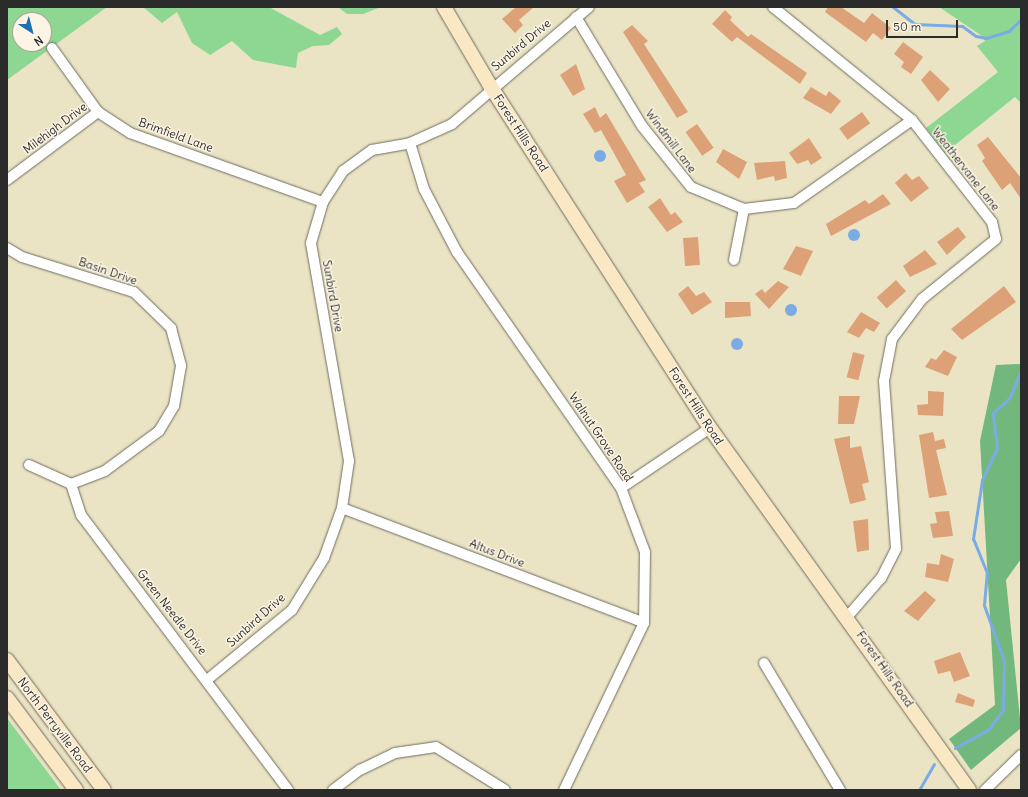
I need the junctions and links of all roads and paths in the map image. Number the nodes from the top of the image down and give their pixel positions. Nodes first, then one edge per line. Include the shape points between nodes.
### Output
1 (444, 7) edge
2 (589, 7) edge
3 (772, 7) edge
4 (576, 17) junction
5 (52, 48) dead end
6 (492, 87) junction
7 (98, 112) junction
8 (912, 120) junction
9 (410, 142) junction
10 (7, 180) edge
11 (323, 202) junction
12 (744, 209) junction
13 (7, 248) edge
14 (734, 260) dead end
15 (710, 428) junction
16 (29, 465) dead end
17 (71, 484) junction
18 (621, 488) junction
19 (342, 508) junction
20 (848, 616) junction
21 (644, 623) junction
22 (7, 660) edge
23 (764, 663) dead end
24 (208, 680) junction
25 (7, 698) edge
26 (1021, 755) edge
27 (76, 790) edge
28 (104, 790) edge
29 (288, 790) edge
30 (333, 790) edge
31 (505, 790) edge
32 (564, 790) edge
33 (840, 790) edge
34 (969, 790) edge
35 (985, 790) edge

1 - 6 street, Forest Hills Road
2 - 4 street, Sunbird Drive
3 - 8 street, Weathervane Lane
4 - 6 street, Sunbird Drive
4 - 12 street, Windmill Lane via 642,126 691,187
5 - 7 street, Brimfield Lane
6 - 9 street, Sunbird Drive via 452,124
6 - 15 street, Forest Hills Road
7 - 10 street, Milehigh Drive
7 - 11 street, Brimfield Lane via 130,133
8 - 12 street, Windmill Lane via 794,203
8 - 20 street, Weathervane Lane via 992,222 996,239 922,299 892,339 884,381 896,549 881,578
9 - 11 street, Sunbird Drive via 372,150 343,171
9 - 18 street, Walnut Grove Road via 424,189 457,252
11 - 19 street, Sunbird Drive via 311,243 349,461
12 - 14 street
13 - 17 street, Basin Drive via 22,258 134,292 172,328 181,366 174,406 159,431 105,471
15 - 18 street
15 - 20 street, Forest Hills Road
16 - 17 street
17 - 24 street, Green Needle Drive via 81,515
18 - 21 street, Walnut Grove Road via 645,552
19 - 21 street, Altus Drive
19 - 24 street, Sunbird Drive via 324,558 292,610
20 - 34 street, Forest Hills Road
21 - 32 street, Walnut Grove Road
22 - 28 street, North Perryville Road
23 - 33 street
24 - 29 street, Green Needle Drive
25 - 27 street, North Perryville Road
26 - 35 street
30 - 31 street via 360,770 395,753 436,747

